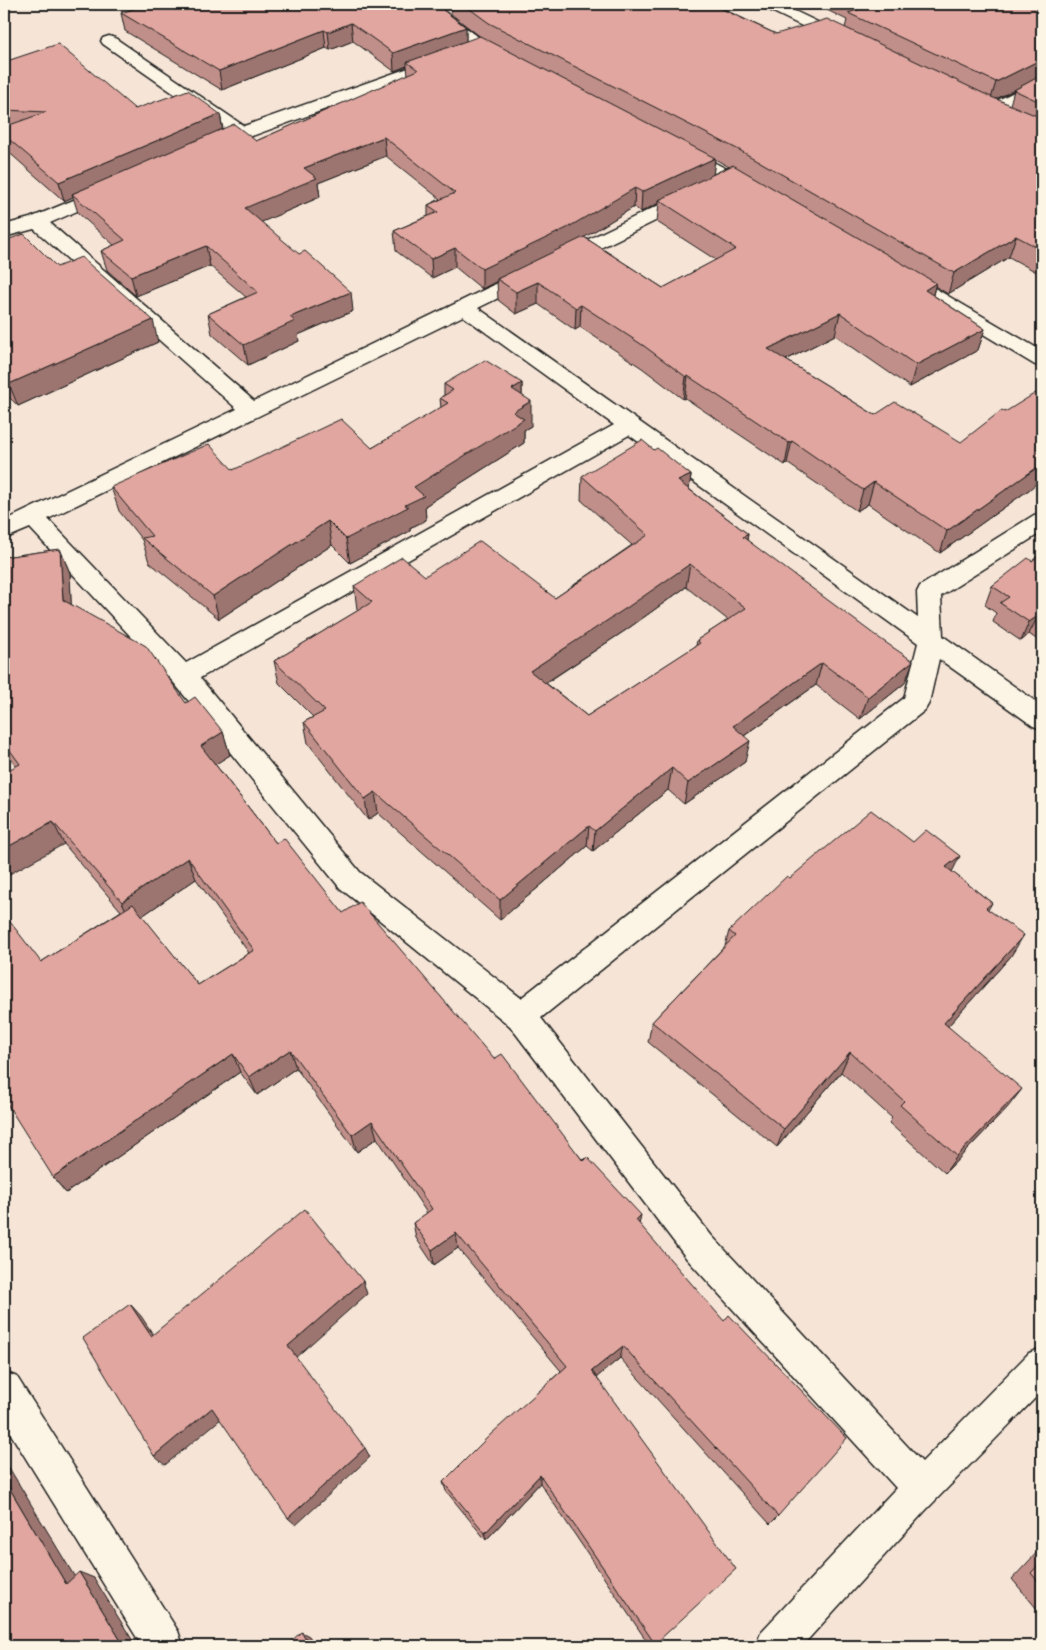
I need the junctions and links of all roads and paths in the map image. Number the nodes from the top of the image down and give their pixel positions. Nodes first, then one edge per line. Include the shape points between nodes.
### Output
1 (424, 4) edge
2 (768, 4) edge
3 (109, 41) dead end
4 (482, 47) junction
5 (856, 47) edge
6 (516, 65) edge
7 (1042, 84) edge
8 (972, 103) edge
9 (990, 112) junction
10 (1007, 119) edge
11 (242, 133) junction
12 (662, 141) edge
13 (197, 152) edge
14 (731, 177) junction
15 (126, 183) edge
16 (764, 196) edge
17 (37, 222) junction
18 (4, 231) edge
19 (899, 276) edge
20 (464, 308) junction
21 (1042, 360) edge
22 (253, 411) junction
23 (628, 426) junction
24 (33, 517) junction
25 (1042, 521) edge
26 (4, 531) edge
27 (931, 640) junction
28 (183, 676) junction
29 (1042, 719) edge
30 (521, 1016) junction
31 (1042, 1366) edge
32 (4, 1390) edge
33 (922, 1488) junction
34 (164, 1645) dead end
35 (775, 1646) edge

1 - 4 street
2 - 5 street
3 - 11 street
4 - 6 street
4 - 11 street
7 - 9 street
8 - 9 street
9 - 10 street
11 - 13 street
12 - 14 street
14 - 16 street
14 - 20 street
15 - 17 street
17 - 18 street
17 - 22 street
19 - 21 street
20 - 22 street
20 - 23 street
22 - 24 street
23 - 27 street
23 - 28 street
24 - 26 street
24 - 28 street
25 - 27 street via 929,592
27 - 29 street
27 - 30 street via 916,702
28 - 30 street via 350,880
30 - 33 street via 699,1247
31 - 33 street
32 - 34 street
33 - 35 street

